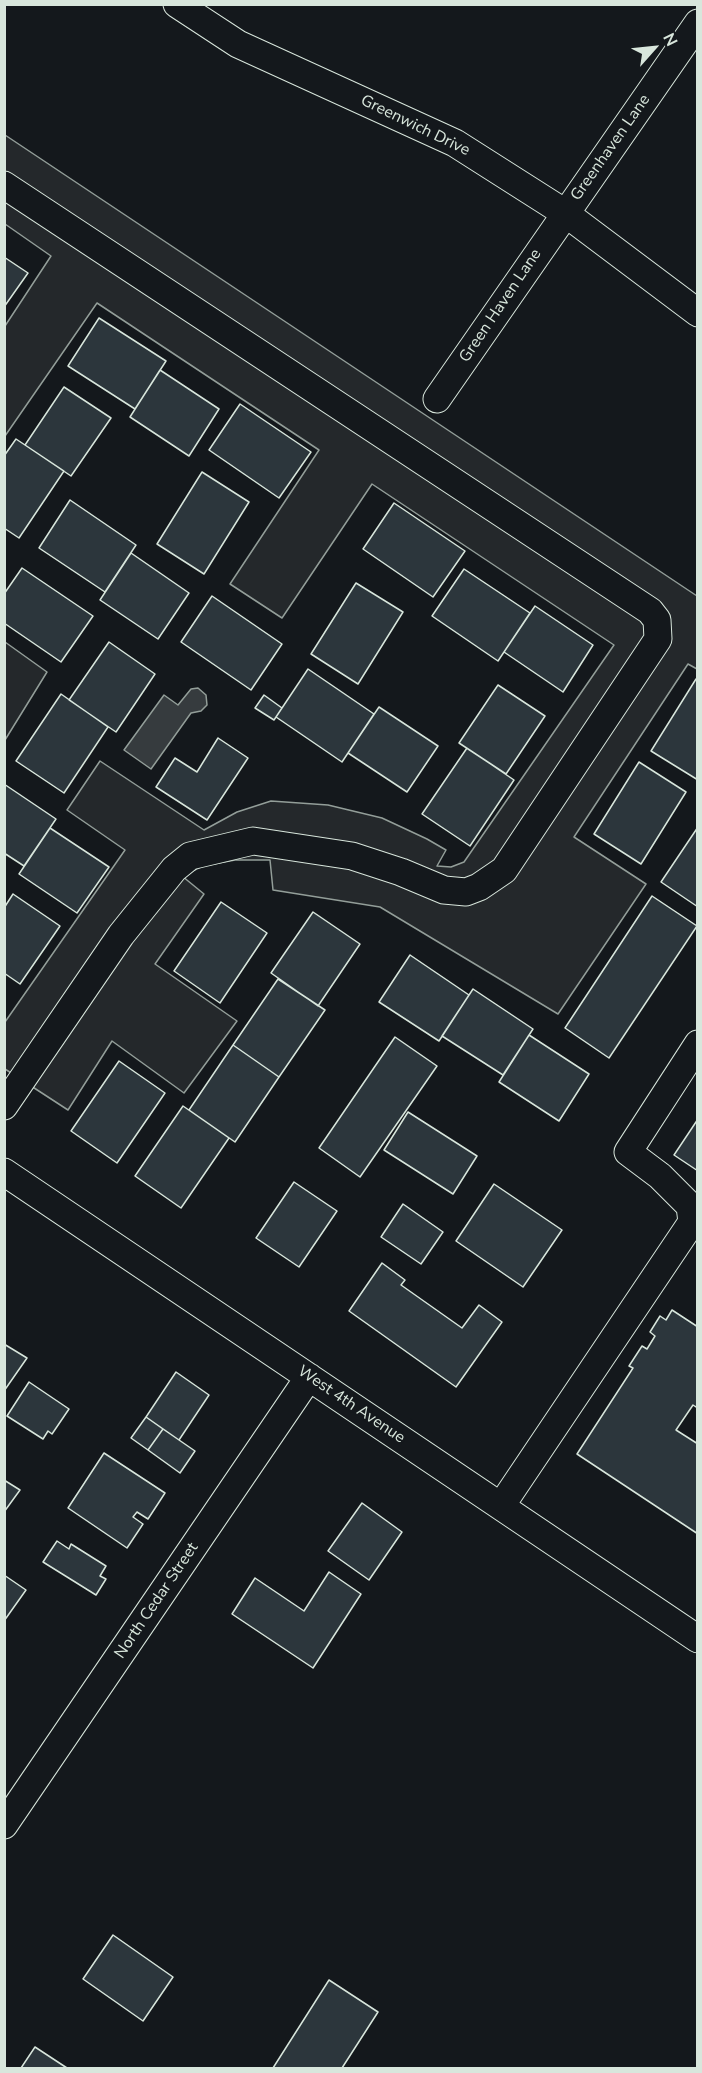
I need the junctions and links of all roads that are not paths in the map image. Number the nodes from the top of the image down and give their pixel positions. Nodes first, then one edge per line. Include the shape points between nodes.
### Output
1 (177, 4) edge
2 (698, 23) edge
3 (4, 185) edge
4 (565, 213) junction
5 (698, 313) edge
6 (438, 399) dead end
7 (698, 1044) edge
8 (4, 1106) edge
9 (4, 1172) edge
10 (309, 1377) junction
11 (501, 1506) junction
12 (698, 1639) edge
13 (4, 1825) edge

1 - 4 street, Greenwich Drive via 238,44 455,143
2 - 4 street, Greenhaven Lane
3 - 8 street via 650,610 657,620 658,639 504,870 466,892 444,890 352,856 254,841 190,856 174,869 121,935
4 - 5 street, Greenwich Drive
4 - 6 street, Green Haven Lane
7 - 11 street via 628,1152 690,1206 692,1222
9 - 10 street, West 4th Avenue
10 - 11 street, West 4th Avenue
10 - 13 street, North Cedar Street
11 - 12 street, West 4th Avenue

